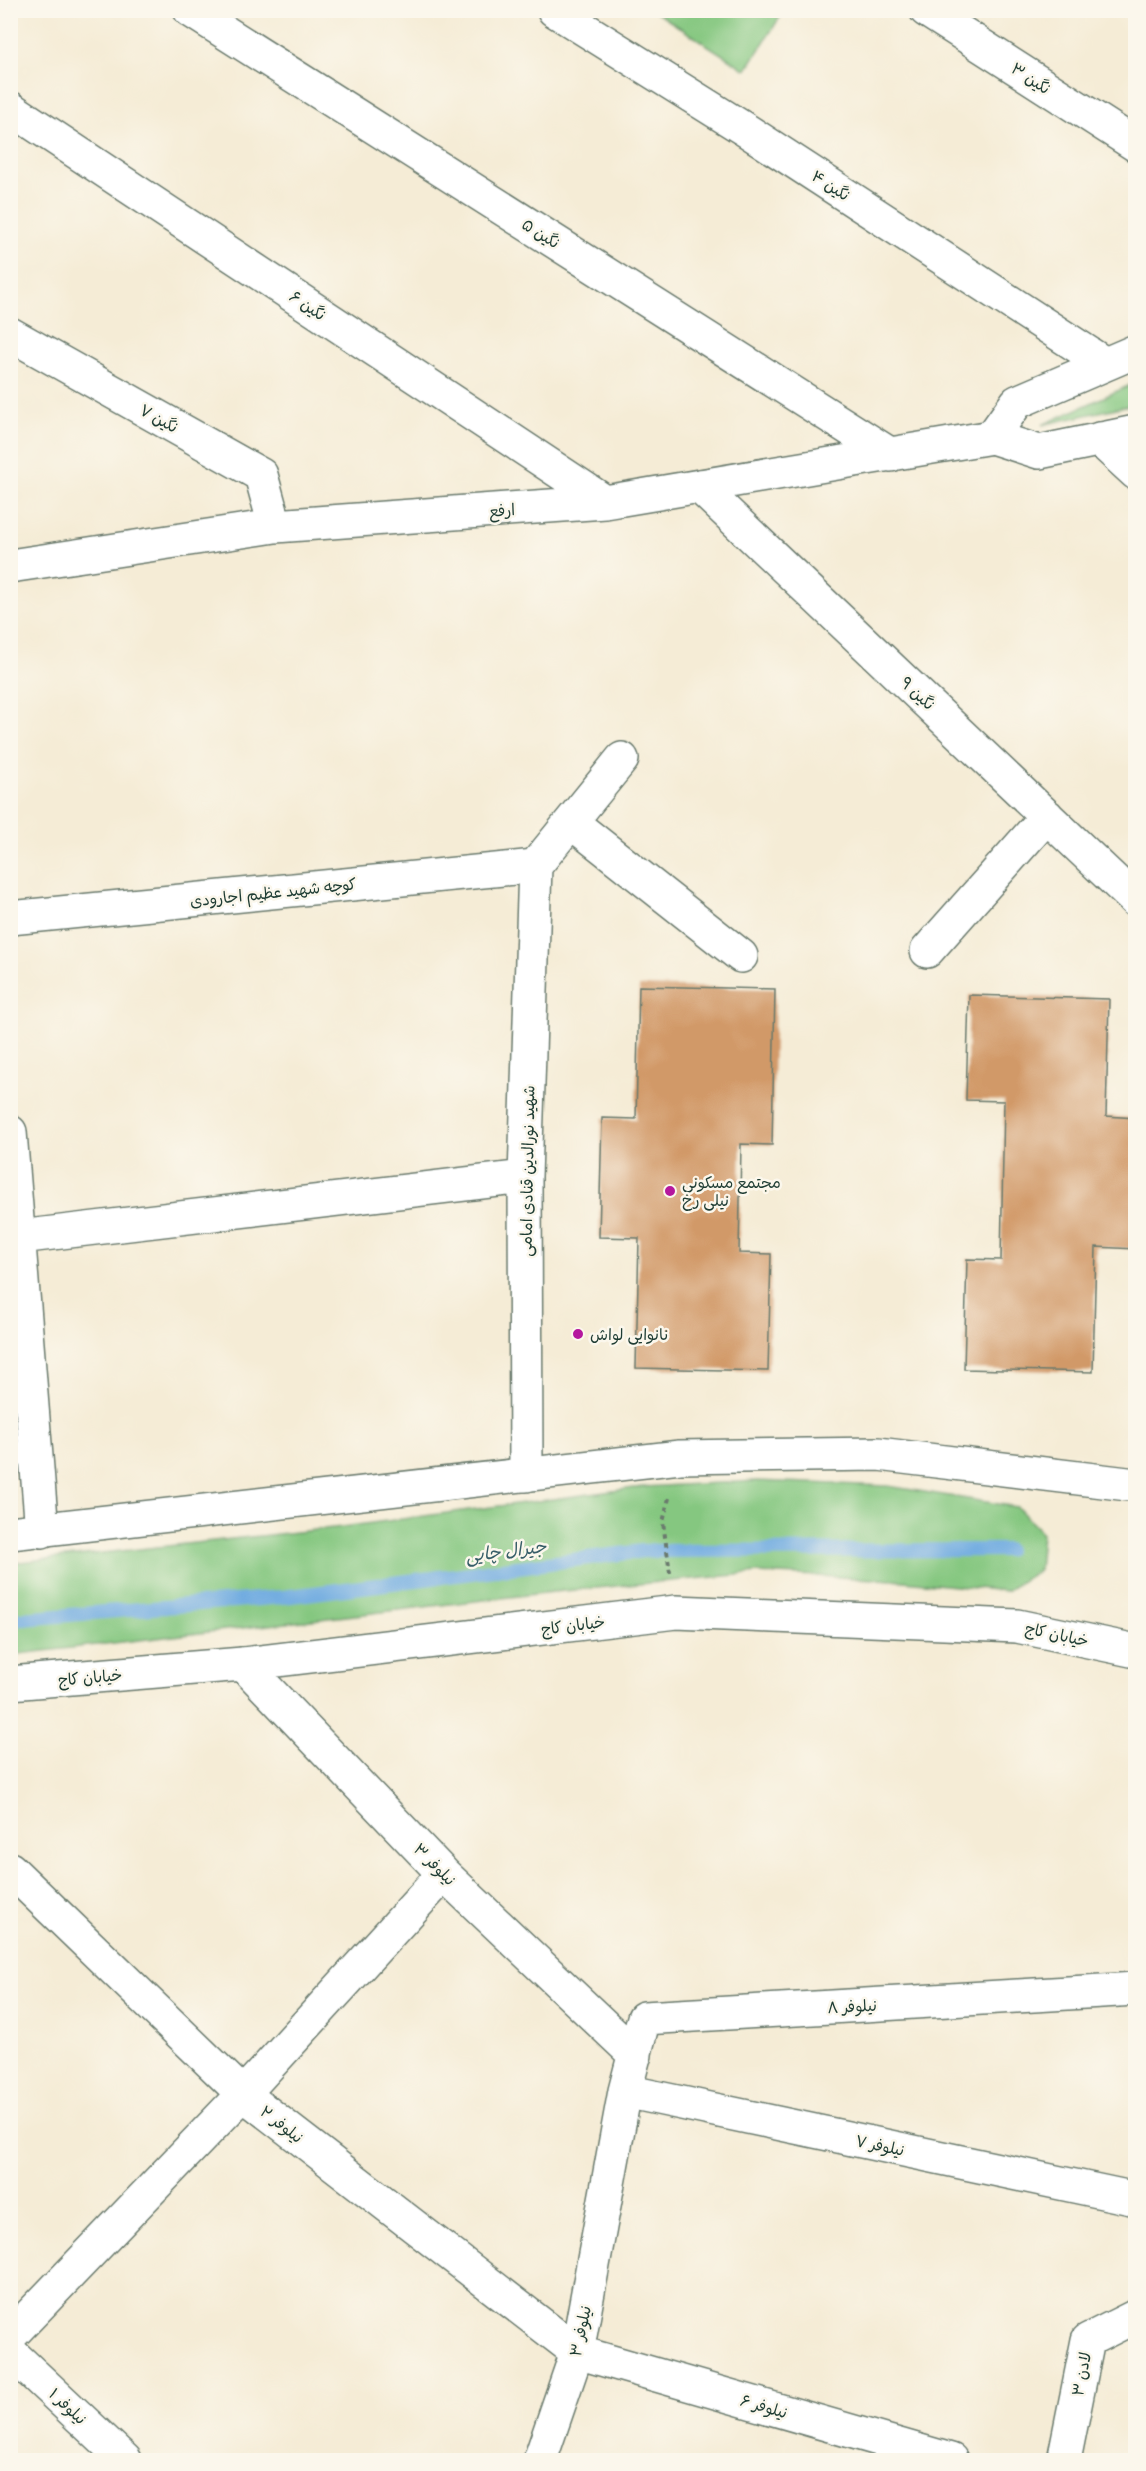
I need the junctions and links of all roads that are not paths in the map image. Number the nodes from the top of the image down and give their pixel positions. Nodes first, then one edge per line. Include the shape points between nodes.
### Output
1 (190, 10) edge
2 (554, 10) edge
3 (926, 10) edge
4 (10, 108) edge
5 (1136, 145) edge
6 (10, 334) edge
7 (1136, 351) edge
8 (1105, 364) junction
9 (1136, 432) edge
10 (992, 437) junction
11 (1099, 439) junction
12 (891, 455) junction
13 (1136, 473) edge
14 (699, 486) junction
15 (605, 502) junction
16 (275, 526) junction
17 (10, 566) edge
18 (622, 759) dead end
19 (1047, 816) junction
20 (571, 822) junction
21 (535, 866) junction
22 (1136, 902) edge
23 (10, 918) edge
24 (927, 951) dead end
25 (741, 957) dead end
26 (10, 1132) edge
27 (525, 1177) junction
28 (19, 1237) junction
29 (526, 1475) junction
30 (1136, 1485) edge
31 (26, 1532) edge
32 (1136, 1651) edge
33 (243, 1664) junction
34 (10, 1683) edge
35 (10, 1869) edge
36 (444, 1874) junction
37 (1136, 1989) edge
38 (635, 2055) junction
39 (625, 2091) junction
40 (243, 2094) junction
41 (1136, 2199) edge
42 (1136, 2316) edge
43 (10, 2336) edge
44 (10, 2352) edge
45 (577, 2352) junction
46 (125, 2460) edge
47 (540, 2460) edge
48 (951, 2460) edge
49 (1064, 2460) edge

1 - 12 street, نگین ۵
2 - 8 street, نگین ۴
3 - 5 street, نگین ۳
4 - 15 street, نگین ۶
6 - 16 street, نگین ۷ via 261,475
7 - 8 street
8 - 10 street via 1017,402
9 - 11 street
10 - 11 street via 1039,452
10 - 12 street, ارفع
11 - 13 street
12 - 14 street, ارفع
14 - 15 street, ارفع
14 - 19 street, نگین ۹
15 - 16 street, ارفع
16 - 17 street, ارفع
18 - 20 street
19 - 22 street, نگین ۹
19 - 24 street
20 - 21 street
20 - 25 street
21 - 23 street, کوچه شهید عظیم اجارودی
21 - 27 street, شهید نورالدین قنادی امامی
26 - 28 street
27 - 28 street
27 - 29 street, شهید نورالدین قنادی امامی
28 - 31 street
29 - 30 street via 680,1457 878,1454
29 - 31 street
32 - 33 street, خیابان کاج via 1017,1626 676,1612
33 - 34 street, خیابان کاج
33 - 36 street, نیلوفر ۳
35 - 40 street, نیلوفر ۲
36 - 38 street, نیلوفر ۳
36 - 40 street
37 - 38 street, نیلوفر ۸ via 644,2018
38 - 39 street, نیلوفر ۸
39 - 41 street, نیلوفر ۷
39 - 45 street, نیلوفر ۳
40 - 43 street
40 - 45 street, نیلوفر ۲
42 - 49 street, لادن ۳ via 1088,2340
44 - 46 street, نیلوفر ۱
45 - 47 street, نیلوفر ۳
45 - 48 street, نیلوفر ۶

